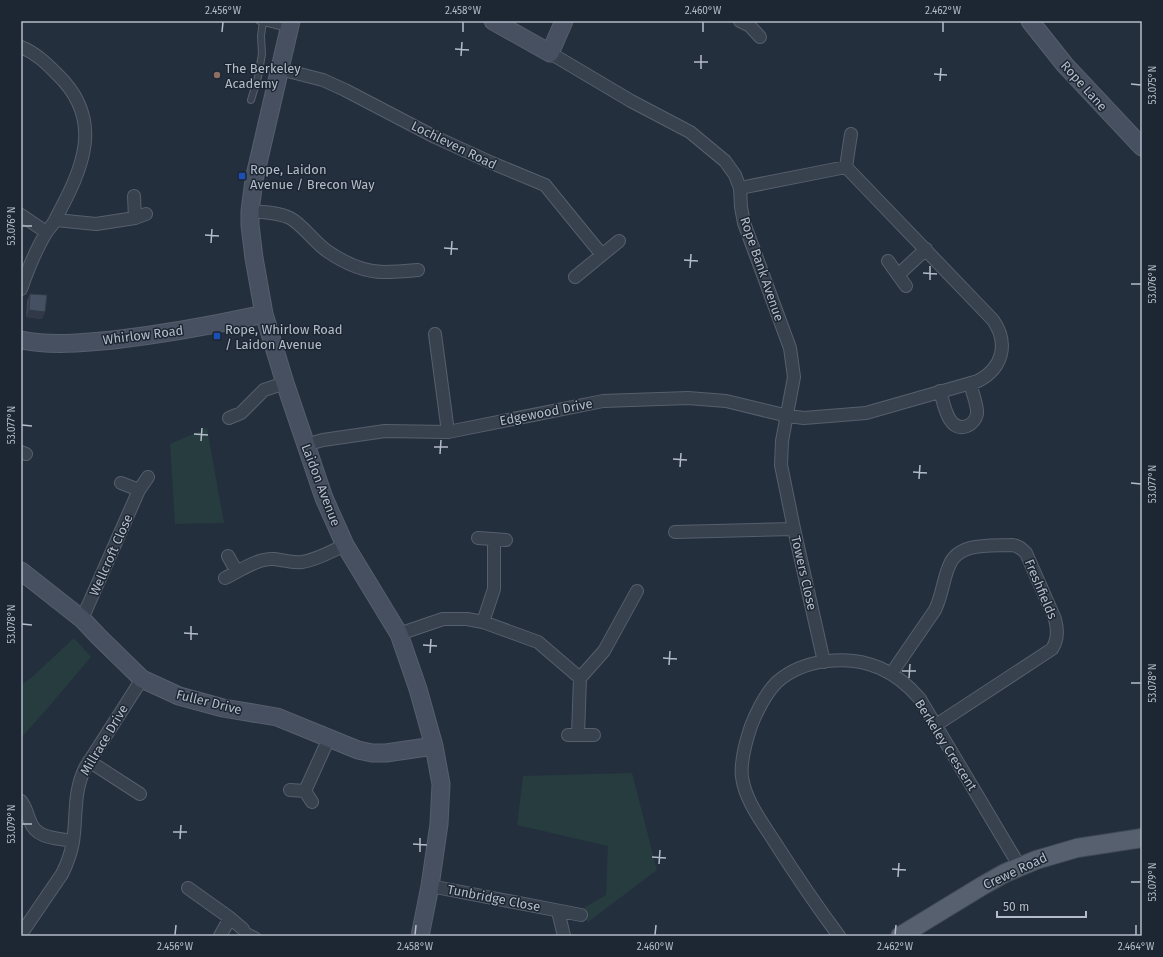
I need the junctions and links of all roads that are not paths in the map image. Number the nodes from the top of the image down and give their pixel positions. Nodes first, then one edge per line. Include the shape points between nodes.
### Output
1 (262, 21) edge
2 (493, 21) edge
3 (564, 21) edge
4 (1030, 21) edge
5 (748, 23) edge
6 (290, 25) edge
7 (760, 37) dead end
8 (21, 48) edge
9 (550, 53) junction
10 (280, 69) junction
11 (251, 100) dead end
12 (851, 134) dead end
13 (1142, 147) edge
14 (846, 167) junction
15 (740, 188) junction
16 (134, 196) dead end
17 (250, 211) junction
18 (21, 215) edge
19 (56, 220) junction
20 (46, 232) junction
21 (619, 241) dead end
22 (926, 249) junction
23 (602, 255) junction
24 (888, 261) dead end
25 (418, 270) dead end
26 (898, 275) junction
27 (575, 277) dead end
28 (906, 286) dead end
29 (21, 289) edge
30 (264, 314) junction
31 (435, 334) dead end
32 (21, 340) edge
33 (284, 383) junction
34 (970, 384) junction
35 (940, 392) junction
36 (788, 416) junction
37 (229, 418) dead end
38 (448, 432) junction
39 (305, 445) junction
40 (148, 477) dead end
41 (121, 483) dead end
42 (139, 490) junction
43 (794, 529) junction
44 (675, 532) dead end
45 (478, 538) dead end
46 (345, 545) junction
47 (228, 556) dead end
48 (21, 571) edge
49 (237, 572) junction
50 (225, 578) dead end
51 (637, 591) dead end
52 (82, 619) junction
53 (483, 622) junction
54 (399, 634) junction
55 (824, 662) junction
56 (891, 674) junction
57 (580, 678) junction
58 (142, 679) junction
59 (936, 725) junction
60 (594, 735) dead end
61 (329, 738) junction
62 (434, 746) junction
63 (89, 761) junction
64 (290, 790) dead end
65 (305, 791) junction
66 (140, 794) dead end
67 (21, 801) edge
68 (312, 802) dead end
69 (1142, 838) edge
70 (73, 841) junction
71 (1020, 867) junction
72 (430, 886) junction
73 (188, 888) dead end
74 (558, 910) junction
75 (581, 915) dead end
76 (230, 918) junction
77 (243, 929) joint
78 (21, 934) edge
79 (220, 936) edge
80 (257, 936) edge
81 (420, 936) edge
82 (564, 936) edge
83 (839, 936) edge
84 (900, 936) edge

1 - 6 lane
1 - 11 lane via 262,54
2 - 9 street, Rope Bank Avenue
3 - 9 street
4 - 13 street, Rope Lane via 1065,65
5 - 7 street
6 - 10 street, Laidon Avenue
8 - 19 street via 50,66 79,92 86,136 85,147 74,183
9 - 15 street, Rope Bank Avenue via 690,132 725,161
10 - 17 street, Laidon Avenue via 254,180
10 - 23 street, Lochleven Road via 323,80 435,137 545,185
12 - 14 street
14 - 15 street
14 - 22 street, Edgewood Drive
15 - 36 street, Rope Bank Avenue via 744,224 790,348 794,377
16 - 19 street via 140,216 96,224
17 - 25 street via 276,213 290,218 327,252 361,268 383,272
17 - 30 street, Laidon Avenue via 251,240
18 - 20 street
19 - 20 street
20 - 29 street via 31,261
21 - 23 street
22 - 26 street
22 - 34 street, Edgewood Drive via 993,320 999,331 1002,351 996,366 985,378
23 - 27 street
24 - 26 street
26 - 28 street
30 - 32 street, Whirlow Road via 141,337 88,342 46,343
30 - 33 street, Laidon Avenue
31 - 38 street
33 - 37 street via 264,390 243,418
33 - 39 street, Laidon Avenue
34 - 35 street, Edgewood Drive
34 - 35 street via 977,414 969,425 956,425 949,419
35 - 36 street, Edgewood Drive via 866,414 804,418
36 - 38 street, Edgewood Drive via 726,401 688,398 603,401
36 - 43 street, Rope Bank Avenue via 782,441 781,465
38 - 39 street, Edgewood Drive via 385,431
39 - 46 street, Laidon Avenue via 324,498
40 - 42 street, Wellcroft Close
41 - 42 street
42 - 52 street, Wellcroft Close
43 - 44 street, Towers Close
43 - 55 street, Towers Close
45 - 53 street via 500,539 494,589
46 - 49 street via 309,560 263,560
46 - 54 street, Laidon Avenue
47 - 49 street
48 - 52 street, Fuller Drive
49 - 50 street
51 - 57 street via 604,651
52 - 58 street, Fuller Drive
53 - 54 street via 443,619
53 - 57 street via 538,642
54 - 62 street, Laidon Avenue
55 - 56 street, Berkeley Crescent via 862,662
55 - 83 street, Berkeley Crescent via 798,669 771,689 755,716 749,733 742,775 751,803 763,824
56 - 59 street, Berkeley Crescent via 915,693
56 - 59 street, Freshfields via 935,610 954,557 973,547 1011,544 1022,549 1055,619 1055,645
57 - 60 street via 573,735
58 - 61 street, Fuller Drive via 179,696 223,708 277,717
58 - 63 street, Millrace Drive
59 - 71 street, Berkeley Crescent
61 - 62 street, Fuller Drive via 372,753
61 - 65 street
62 - 72 street, Laidon Avenue via 440,784 439,824
63 - 66 street
63 - 70 street, Millrace Drive via 77,790
64 - 65 street
65 - 68 street
67 - 70 street via 36,831 45,836
69 - 71 main road, Crewe Road via 1077,848
70 - 78 street, Millrace Drive via 62,874
71 - 84 main road, Crewe Road via 982,886
72 - 74 street, Tunbridge Close
72 - 81 street, Laidon Avenue
73 - 76 street
74 - 75 street, Tunbridge Close
74 - 82 street, Tunbridge Close
76 - 77 street
76 - 79 street
77 - 80 lane

